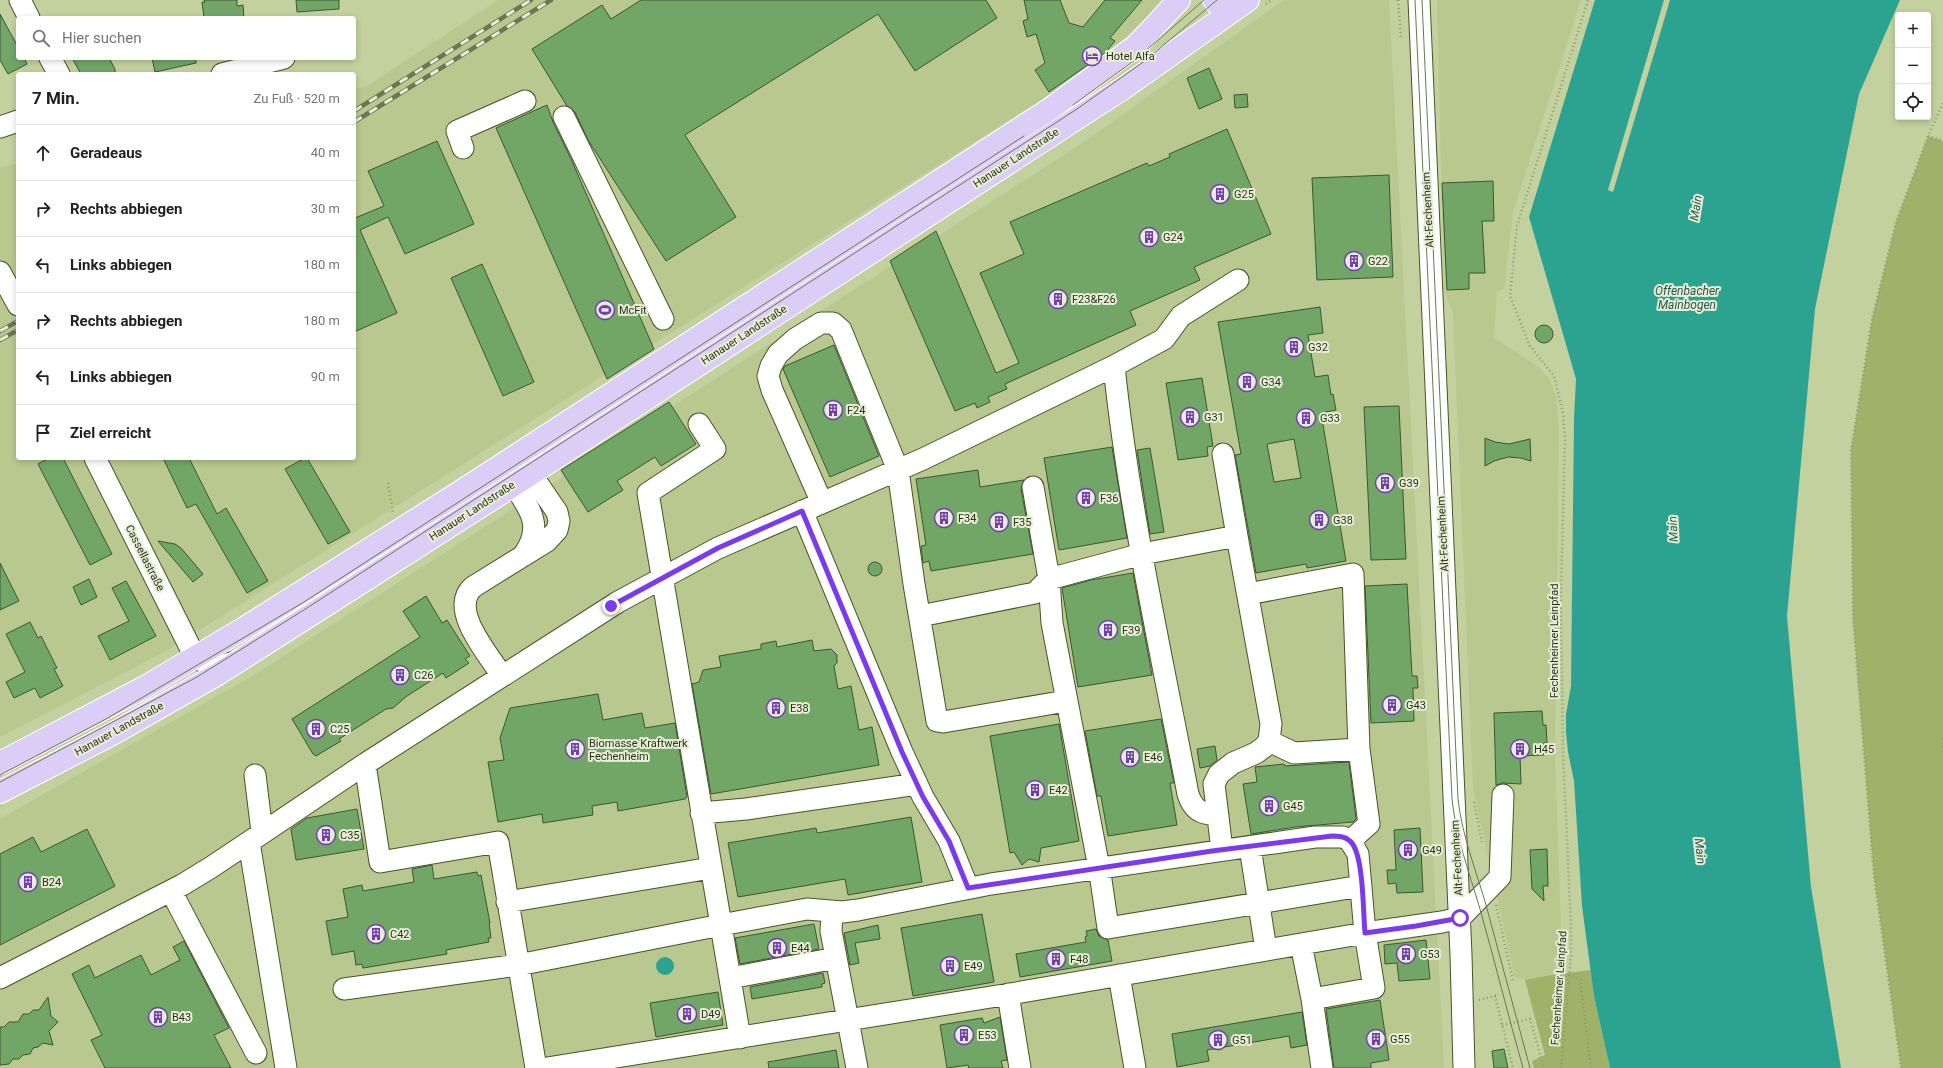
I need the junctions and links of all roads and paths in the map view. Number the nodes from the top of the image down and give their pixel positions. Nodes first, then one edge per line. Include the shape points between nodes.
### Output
1 (20, 0) edge
2 (1179, 0) edge
3 (1214, 0) edge
4 (1248, 0) edge
5 (1419, 0) edge
6 (1588, 0) edge
7 (28, 16) edge
8 (51, 60) edge
9 (276, 60) edge
10 (58, 72) edge
11 (230, 72) edge
12 (525, 101) dead end
13 (1943, 103) edge
14 (564, 116) dead end
15 (16, 122) edge
16 (0, 127) edge
17 (1928, 136) junction
18 (1943, 141) edge
19 (463, 148) dead end
20 (0, 272) edge
21 (1238, 280) dead end
22 (16, 302) edge
23 (664, 319) dead end
24 (1114, 366) junction
25 (699, 424) dead end
26 (1223, 454) dead end
27 (96, 460) edge
28 (898, 470) junction
29 (522, 479) junction
30 (388, 483) dead end
31 (1033, 487) dead end
32 (822, 503) junction
33 (802, 511) junction
34 (394, 519) dead end
35 (1237, 536) junction
36 (1142, 554) junction
37 (523, 556) junction
38 (662, 578) junction
39 (1049, 579) junction
40 (1248, 594) junction
41 (920, 616) junction
42 (196, 657) junction
43 (236, 662) junction
44 (502, 676) junction
45 (1066, 701) junction
46 (1943, 739) edge
47 (1269, 741) junction
48 (1359, 749) junction
49 (1943, 755) edge
50 (0, 763) edge
51 (365, 764) junction
52 (254, 775) dead end
53 (917, 784) junction
54 (0, 792) edge
55 (1503, 795) dead end
56 (1472, 796) dead end
57 (702, 813) junction
58 (1218, 815) junction
59 (256, 837) junction
60 (1350, 840) junction
61 (1250, 847) junction
62 (1484, 848) dead end
63 (1222, 850) junction
64 (711, 868) junction
65 (1098, 868) junction
66 (1361, 886) junction
67 (1492, 886) junction
68 (968, 888) junction
69 (171, 891) junction
70 (507, 902) junction
71 (1259, 904) junction
72 (832, 912) junction
73 (1460, 918) junction
74 (721, 925) junction
75 (1365, 933) junction
76 (1301, 944) junction
77 (1266, 950) junction
78 (836, 958) junction
79 (518, 965) junction
80 (1119, 975) junction
81 (1569, 975) junction
82 (0, 978) edge
83 (730, 978) junction
84 (1513, 981) dead end
85 (344, 988) dead end
86 (1008, 994) junction
87 (1499, 995) dead end
88 (1495, 996) dead end
89 (1312, 999) junction
90 (847, 1020) junction
91 (740, 1038) junction
92 (256, 1053) dead end
93 (286, 1068) edge
94 (536, 1068) edge
95 (547, 1068) edge
96 (857, 1068) edge
97 (1020, 1068) edge
98 (1135, 1068) edge
99 (1322, 1068) edge
100 (1464, 1068) edge
101 (1513, 1068) edge
102 (1544, 1068) edge
103 (1561, 1068) edge
104 (1591, 1068) edge
105 (1901, 1068) edge

1 - 7 street
2 - 42 main road, Hanauer Landstraße via 1137,45 1043,114 460,492
3 - 4 main road via 1229,9
4 - 29 main road, Hanauer Landstraße via 1125,87
5 - 73 street, Alt-Fechenheim
6 - 81 path, Fechenheimer Leinpfad via 1517,226 1510,296 1530,346 1554,376 1563,413 1562,745 1571,926
8 - 10 street
9 - 11 street
12 - 19 street via 457,131
13 - 17 path
14 - 23 street
15 - 16 street
17 - 18 path
17 - 105 path via 1896,222 1872,319 1850,450 1853,619 1873,869
20 - 22 street
21 - 24 street via 1181,316 1164,339
24 - 28 street
24 - 36 street
25 - 38 street via 715,449 648,493
26 - 35 street
27 - 42 street, Cassellastraße
28 - 32 street
28 - 32 street via 841,330 833,323 820,323 778,354 768,376
28 - 41 street
29 - 37 street via 534,527 533,538
29 - 37 street via 558,516 559,521 553,536
29 - 43 main road, Hanauer Landstraße
30 - 34 path
31 - 39 street
32 - 33 street
33 - 38 street via 718,548
33 - 53 street via 850,631
35 - 36 street
35 - 40 street
36 - 39 street
36 - 58 street via 1191,805 1199,811
37 - 44 street via 473,587 464,604 467,620
38 - 44 street via 618,602
38 - 57 street
39 - 41 street via 1035,593
39 - 45 street via 1052,623
40 - 47 street via 1271,724
40 - 48 street via 1353,574
41 - 45 street via 937,721 944,722
42 - 43 street, Hanauer Landstraße via 207,664
42 - 50 main road, Hanauer Landstraße via 146,687
43 - 54 main road, Hanauer Landstraße via 114,733
44 - 51 street
45 - 65 street
46 - 49 path
47 - 48 street via 1294,753
47 - 58 street via 1256,753 1233,763 1220,774 1214,784
48 - 60 street via 1369,824
51 - 59 street
51 - 70 street via 380,862 498,842
52 - 59 street
53 - 57 street
53 - 68 street via 949,841
55 - 67 street via 1500,877
56 - 62 path
57 - 64 street
58 - 63 street
59 - 69 street
59 - 93 street
60 - 61 street via 1343,837 1321,836
60 - 66 street via 1358,854
61 - 63 street
61 - 71 street
63 - 65 street
64 - 70 street
64 - 74 street
65 - 68 street
65 - 71 street via 1108,928
66 - 71 street
66 - 75 street
67 - 73 street
67 - 84 path
68 - 72 street via 866,909
69 - 82 street
69 - 92 street
70 - 79 street
71 - 77 street
72 - 74 street via 807,909
72 - 78 street via 831,931
73 - 75 street
73 - 100 street, Alt-Fechenheim
74 - 79 street
74 - 83 street
75 - 76 street
75 - 89 street via 1374,988
76 - 77 street
76 - 89 street
77 - 80 street
78 - 83 street
78 - 90 street
79 - 85 street
79 - 94 street
80 - 86 street
80 - 98 street
81 - 103 path, Fechenheimer Leinpfad
81 - 104 path via 1580,980
83 - 91 street
86 - 90 street
86 - 97 street
87 - 88 path
89 - 99 street
90 - 91 street
90 - 96 street
91 - 95 street
101 - 102 path, Fechenheimer Leinpfad via 1502,1025 1530,1019

